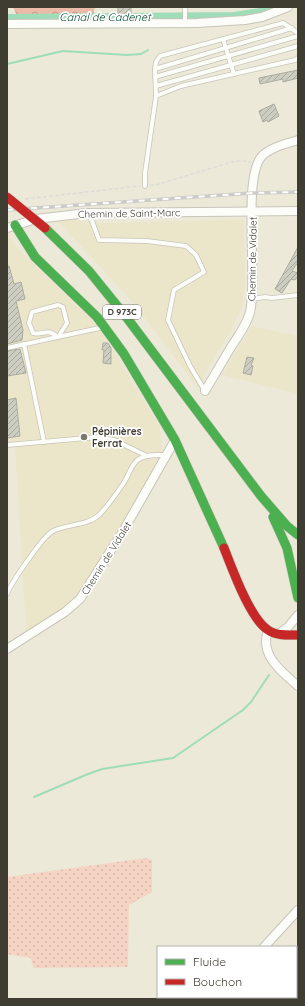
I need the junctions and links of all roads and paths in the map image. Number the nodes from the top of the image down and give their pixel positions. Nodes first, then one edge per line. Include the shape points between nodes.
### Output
1 (185, 7) edge
2 (288, 7) edge
3 (185, 23) junction
4 (7, 24) edge
5 (292, 28) junction
6 (298, 33) edge
7 (298, 36) edge
8 (223, 39) junction
9 (298, 46) edge
10 (226, 48) junction
11 (228, 57) junction
12 (298, 58) edge
13 (231, 64) junction
14 (155, 69) junction
15 (234, 74) junction
16 (155, 77) junction
17 (156, 86) junction
18 (156, 96) junction
19 (298, 140) edge
20 (257, 164) junction
21 (145, 186) junction
22 (7, 197) edge
23 (20, 200) dead end
24 (298, 211) edge
25 (252, 212) junction
26 (87, 213) junction
27 (11, 226) edge
28 (298, 295) edge
29 (252, 299) junction
30 (105, 327) junction
31 (58, 336) junction
32 (24, 344) junction
33 (7, 348) edge
34 (205, 391) joint
35 (175, 440) junction
36 (44, 442) junction
37 (7, 445) edge
38 (166, 455) junction
39 (147, 456) junction
40 (261, 496) junction
41 (298, 535) edge
42 (7, 594) edge
43 (298, 598) edge
44 (298, 615) edge
45 (268, 631) junction
46 (278, 634) junction
47 (298, 635) edge
48 (7, 649) edge
49 (298, 686) edge
50 (298, 910) edge
51 (265, 946) edge

1 - 3 lane
2 - 3 street via 262,17 245,20
3 - 4 street
5 - 6 lane
5 - 8 lane via 283,23
5 - 10 lane
7 - 11 lane
8 - 10 lane
8 - 14 lane via 160,56
9 - 13 lane
10 - 11 lane
10 - 14 lane
11 - 13 lane
11 - 16 lane
12 - 15 lane
13 - 15 lane
13 - 17 lane
14 - 16 lane
15 - 18 lane via 181,86
16 - 17 lane
17 - 18 lane
18 - 21 lane
19 - 20 street via 268,152
20 - 21 path via 244,160 235,161
20 - 25 street, Chemin de Vidalet via 253,182
21 - 23 path
22 - 40 main road, D 973C, bridge via 46,228 89,271 123,312
24 - 25 street, Chemin de Saint-Marc
25 - 26 street, Chemin de Saint-Marc
25 - 29 street, Chemin de Vidalet
26 - 27 street, Chemin de Saint-Marc via 36,219
26 - 34 lane via 99,240 148,241 186,246 196,255 204,272 174,290 168,320
27 - 30 main road via 35,257
28 - 29 lane
29 - 34 street, Chemin de Vidalet via 248,318
30 - 31 lane
30 - 35 main road
31 - 31 lane via 66,323 63,307 58,305 32,312 28,323 33,333 48,331
31 - 32 lane
32 - 33 lane
32 - 36 lane
35 - 38 street, Chemin de Vidalet
35 - 45 main road via 253,613
36 - 37 lane
36 - 39 lane via 98,436 114,440
38 - 39 lane
38 - 48 street, Chemin de Vidalet via 122,534 80,599 65,612
39 - 42 lane via 136,462 111,501 94,518 48,534 12,583
40 - 41 main road, D 973C
40 - 43 main road, D 973C via 287,548
44 - 46 street
45 - 46 main road
45 - 49 street via 267,647 271,658
46 - 47 main road
50 - 51 street

